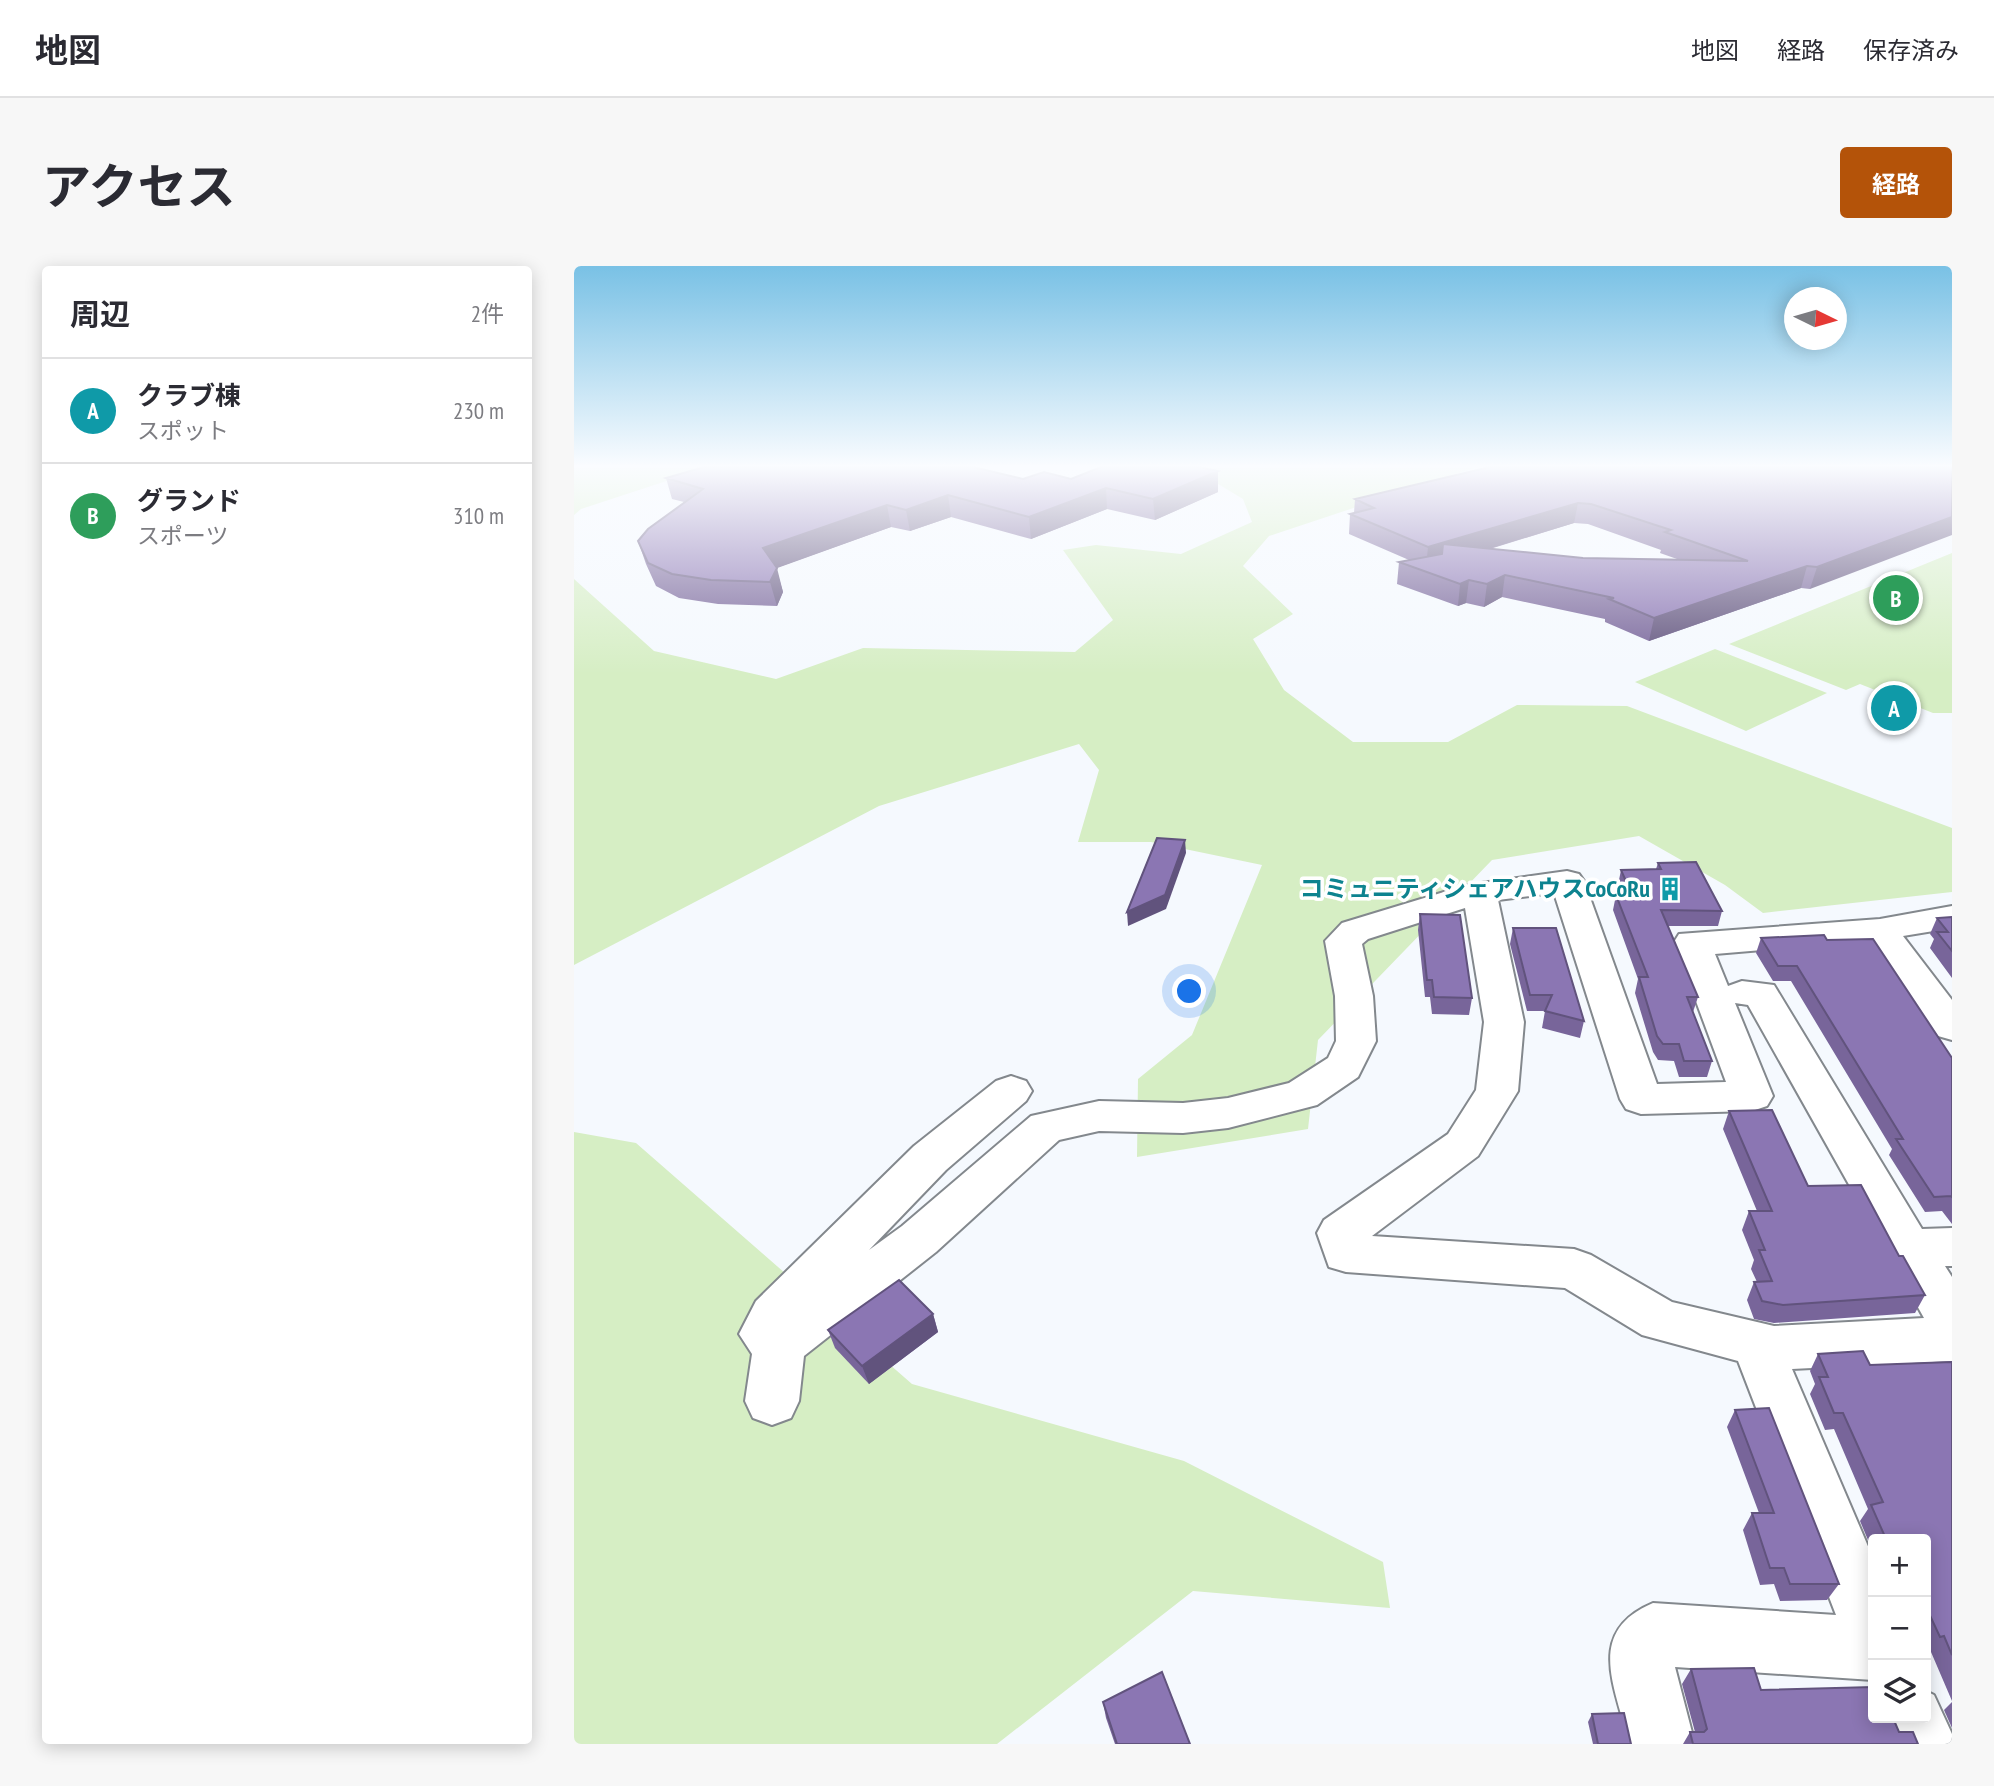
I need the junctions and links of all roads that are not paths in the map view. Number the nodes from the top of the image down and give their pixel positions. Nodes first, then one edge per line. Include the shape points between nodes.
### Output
1 (1479, 892) junction
2 (1952, 917) edge
3 (1880, 930) junction
4 (1742, 993) dead end
5 (1952, 1027) edge
6 (1011, 1091) dead end
7 (1930, 1248) edge
8 (1952, 1322) edge
9 (1952, 1339) edge
10 (779, 1345) junction
11 (1774, 1348) junction
12 (772, 1401) dead end
13 (1868, 1618) edge
14 (1868, 1649) edge
15 (1913, 1723) edge
16 (1662, 1744) edge
17 (1923, 1744) edge

1 - 3 street via 1567,881 1641,1099 1752,1097 1692,942
1 - 10 street via 1354,932 1343,941 1354,996 1356,1041 1344,1068 1302,1095 1217,1114 1099,1116 1046,1127 919,1239
1 - 11 street via 1504,1022 1497,1091 1463,1145 1341,1233 1346,1253 1574,1269 1660,1320
2 - 3 street
3 - 5 street
4 - 7 street via 1761,994
6 - 10 street via 930,1157 774,1316 765,1334
7 - 8 street
9 - 11 street
10 - 12 street
11 - 13 street via 1763,1363
14 - 16 street via 1653,1634 1639,1651
15 - 17 street

